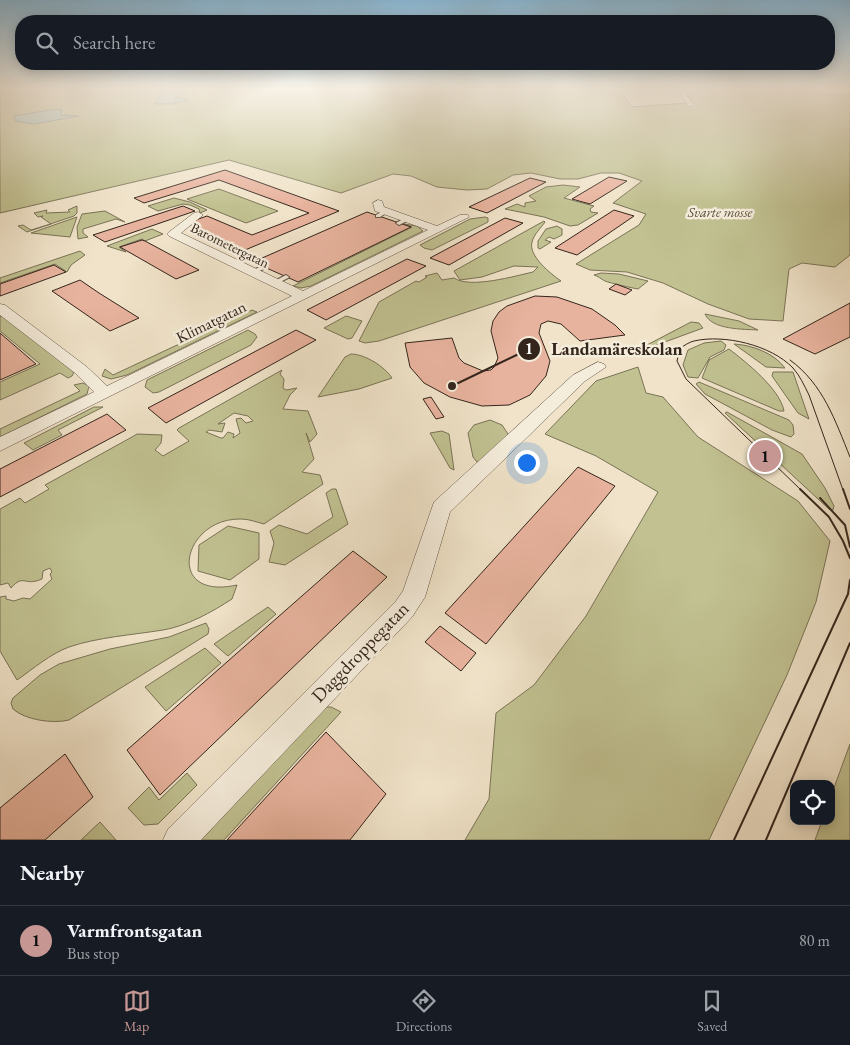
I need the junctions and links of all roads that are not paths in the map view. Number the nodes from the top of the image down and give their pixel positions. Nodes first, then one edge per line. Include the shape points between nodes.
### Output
1 (380, 210) dead end
2 (198, 215) dead end
3 (464, 217) dead end
4 (437, 230) junction
5 (264, 267) dead end
6 (252, 272) junction
7 (286, 277) dead end
8 (274, 283) junction
9 (303, 296) junction
10 (0, 308) edge
11 (598, 367) dead end
12 (105, 393) junction
13 (0, 445) edge
14 (179, 840) edge

1 - 4 street via 403,221
2 - 6 street, Barometergatan via 173,234
3 - 4 street, Klimatgatan
4 - 9 street, Klimatgatan
5 - 6 lane
6 - 8 street, Barometergatan
7 - 8 lane
8 - 9 street, Barometergatan
9 - 12 street, Klimatgatan
10 - 12 street via 81,370
11 - 14 street, Daggdroppegatan via 579,378 441,508 422,572 404,609
12 - 13 street, Klimatgatan

